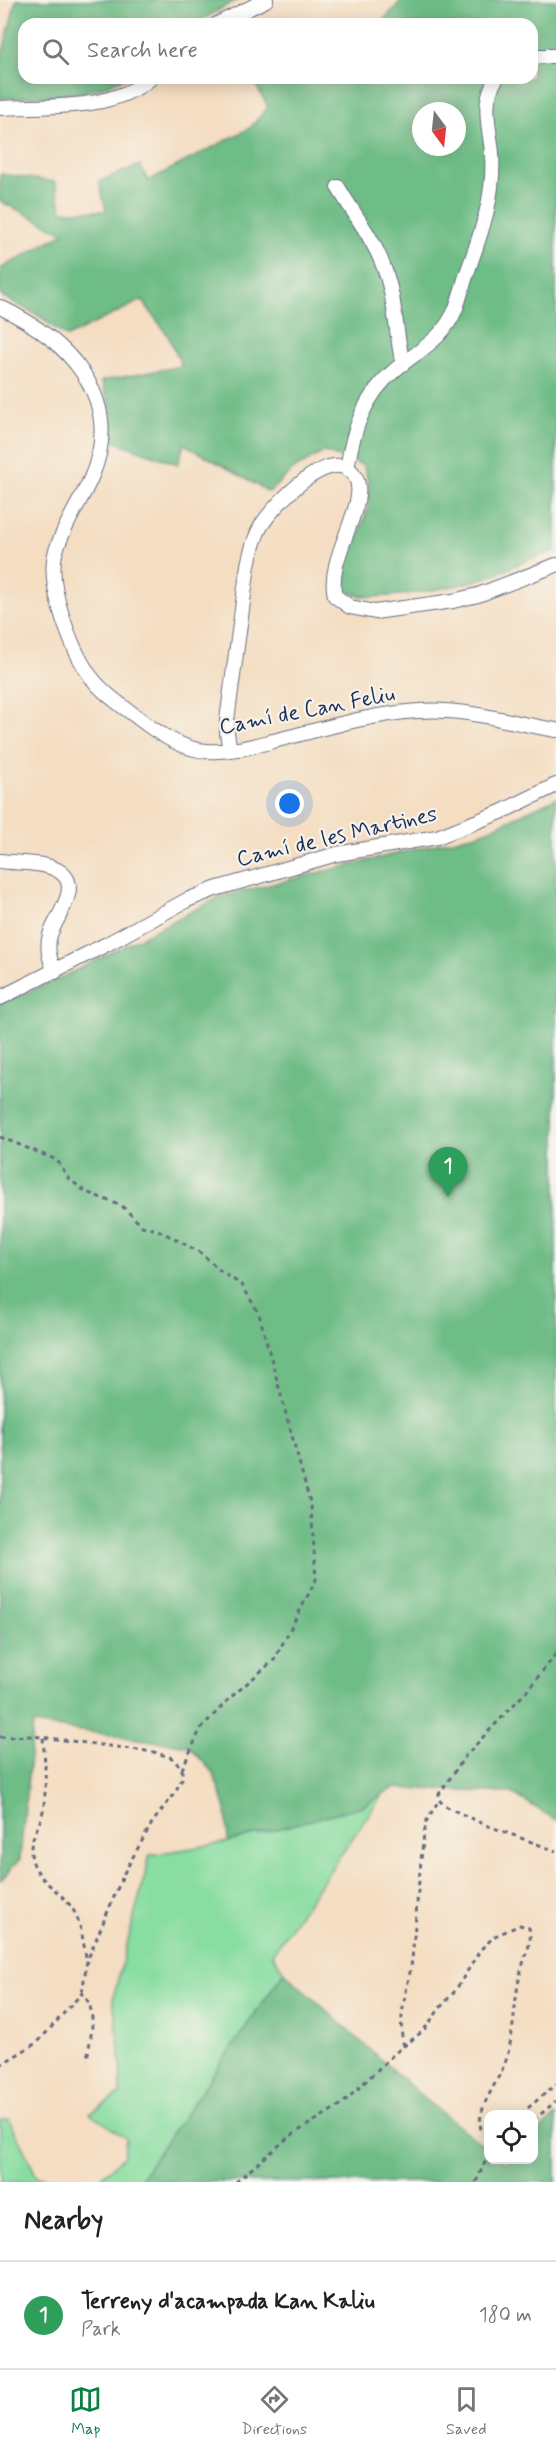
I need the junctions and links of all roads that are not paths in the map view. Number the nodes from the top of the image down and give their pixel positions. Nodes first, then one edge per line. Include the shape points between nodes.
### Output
1 (266, 0) edge
2 (229, 18) edge
3 (538, 56) edge
4 (556, 56) edge
5 (143, 84) edge
6 (494, 84) edge
7 (0, 108) edge
8 (338, 187) dead end
9 (0, 307) edge
10 (403, 364) junction
11 (347, 469) junction
12 (556, 566) edge
13 (556, 730) edge
14 (230, 750) junction
15 (556, 785) edge
16 (0, 861) edge
17 (55, 972) junction
18 (0, 998) edge

1 - 2 street
3 - 4 street
5 - 7 street via 131,93 101,102
6 - 10 street via 487,100 492,174 482,230 449,321 422,351
8 - 10 street via 384,267
9 - 14 street, Camí de Can Feliu via 49,335 67,353 99,402 101,446 92,477 59,544 54,570 61,616 90,676 121,705 173,740 206,751
10 - 11 street via 362,409
11 - 12 street via 354,474 359,491 332,579 335,596 350,608 375,612 453,601 495,590
11 - 14 street via 320,471 282,498 253,545 230,699
13 - 14 street, Camí de Can Feliu via 421,710 368,717
15 - 17 street, Camí de les Martines via 437,837 337,854 215,889 187,900
16 - 17 street via 47,866 68,882 68,898 48,946
17 - 18 street, Camí de les Martines

